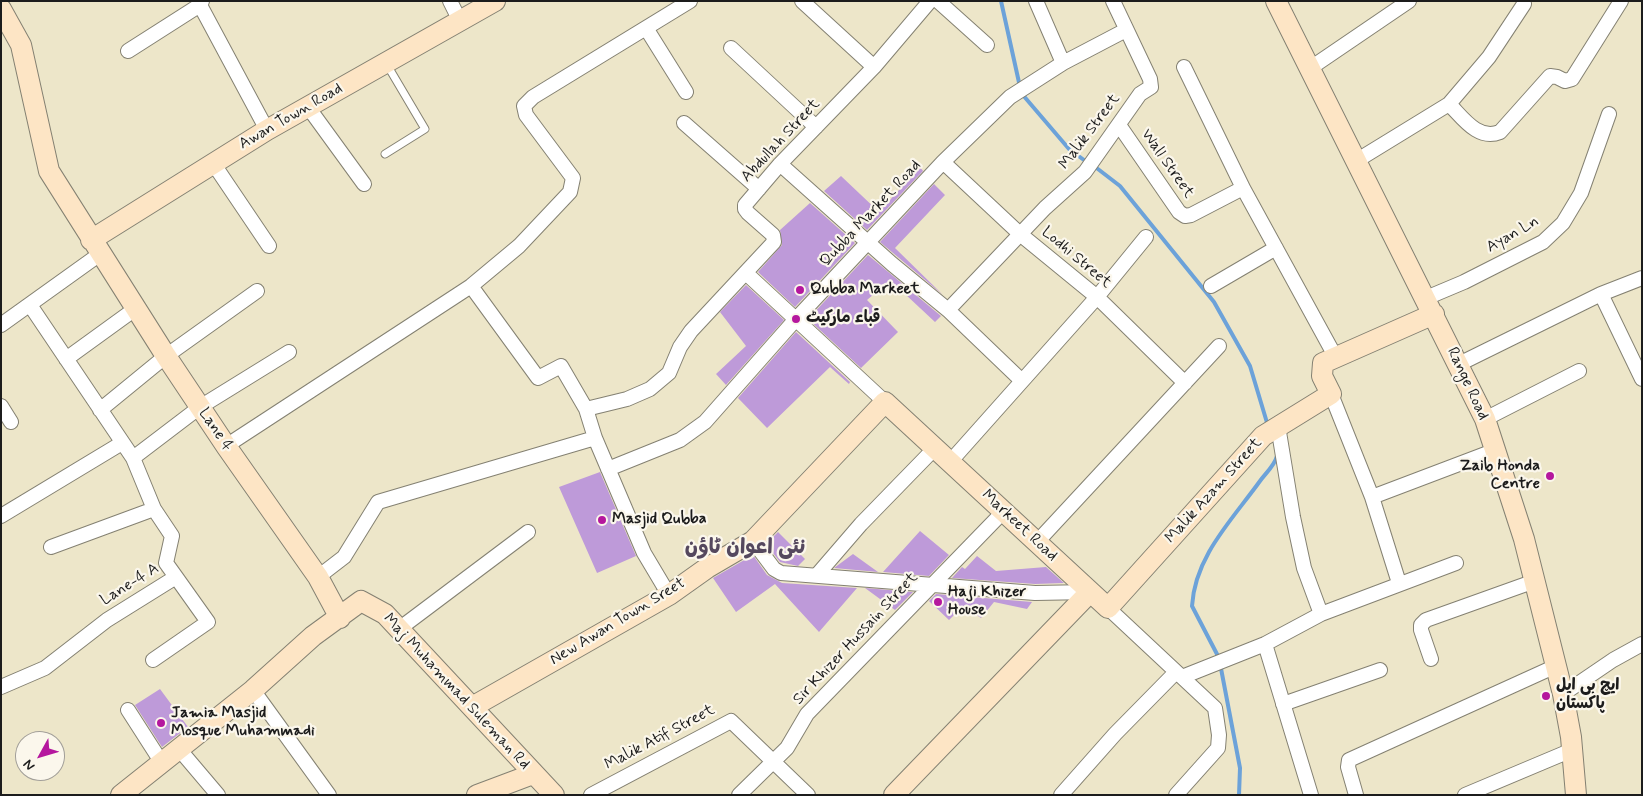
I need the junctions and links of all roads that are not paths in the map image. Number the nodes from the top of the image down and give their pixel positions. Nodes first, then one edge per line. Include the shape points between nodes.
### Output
1 (450, 1) edge
2 (495, 1) edge
3 (690, 1) edge
4 (802, 1) edge
5 (930, 1) edge
6 (938, 1) edge
7 (1036, 1) edge
8 (1113, 1) edge
9 (1276, 1) edge
10 (1409, 1) edge
11 (1621, 1) edge
12 (201, 3) edge
13 (1524, 4) dead end
14 (1, 9) edge
15 (460, 21) junction
16 (646, 28) junction
17 (1126, 30) junction
18 (987, 44) dead end
19 (731, 48) dead end
20 (128, 51) dead end
21 (386, 63) junction
22 (1063, 63) junction
23 (874, 67) junction
24 (1184, 67) dead end
25 (1309, 69) junction
26 (686, 92) dead end
27 (1449, 104) junction
28 (308, 107) junction
29 (1609, 114) dead end
30 (684, 123) dead end
31 (1119, 125) junction
32 (816, 127) junction
33 (267, 130) junction
34 (385, 154) dead end
35 (1356, 161) junction
36 (943, 162) junction
37 (213, 163) junction
38 (780, 164) junction
39 (364, 184) dead end
40 (1243, 188) junction
41 (759, 190) junction
42 (1020, 234) junction
43 (1146, 237) dead end
44 (869, 244) junction
45 (269, 246) dead end
46 (95, 247) junction
47 (1276, 248) junction
48 (746, 274) junction
49 (1642, 278) edge
50 (471, 286) junction
51 (1211, 286) dead end
52 (257, 291) dead end
53 (1601, 294) junction
54 (1097, 297) junction
55 (30, 305) junction
56 (1430, 306) junction
57 (135, 309) junction
58 (948, 310) junction
59 (796, 319) junction
60 (1, 325) edge
61 (1219, 346) dead end
62 (288, 352) dead end
63 (166, 356) junction
64 (1335, 356) junction
65 (66, 359) junction
66 (1458, 364) junction
67 (1579, 371) dead end
68 (1642, 379) edge
69 (1022, 381) junction
70 (1185, 383) junction
71 (1331, 394) junction
72 (886, 402) junction
73 (1, 406) edge
74 (200, 407) junction
75 (586, 409) junction
76 (100, 410) junction
77 (1485, 419) junction
78 (11, 422) dead end
79 (1272, 430) junction
80 (594, 438) junction
81 (122, 443) junction
82 (226, 446) junction
83 (935, 448) junction
84 (1496, 450) junction
85 (132, 458) junction
86 (950, 462) junction
87 (608, 468) junction
88 (1372, 498) junction
89 (154, 509) junction
90 (1004, 512) junction
91 (1, 516) edge
92 (528, 532) dead end
93 (753, 540) junction
94 (1037, 542) junction
95 (51, 547) dead end
96 (1456, 563) dead end
97 (817, 575) junction
98 (176, 577) junction
99 (318, 577) junction
100 (1535, 581) junction
101 (1399, 583) junction
102 (930, 586) junction
103 (1090, 592) junction
104 (669, 595) junction
105 (1108, 608) junction
106 (1321, 614) junction
107 (340, 618) junction
108 (399, 629) junction
109 (1265, 644) junction
110 (1642, 644) edge
111 (1431, 659) dead end
112 (153, 660) dead end
113 (1556, 666) junction
114 (1380, 670) dead end
115 (1180, 675) junction
116 (1, 687) edge
117 (253, 690) junction
118 (1563, 694) junction
119 (1283, 704) junction
120 (472, 707) junction
121 (128, 710) dead end
122 (179, 749) junction
123 (1572, 750) junction
124 (774, 762) junction
125 (162, 763) junction
126 (533, 774) junction
127 (903, 791) edge
128 (799, 792) edge
129 (121, 795) edge
130 (218, 795) edge
131 (329, 795) edge
132 (476, 795) edge
133 (554, 795) edge
134 (591, 795) edge
135 (739, 795) edge
136 (1061, 795) edge
137 (1176, 795) edge
138 (1311, 795) edge
139 (1356, 795) edge
140 (1465, 795) edge
141 (1576, 795) edge

1 - 15 street
2 - 15 street, Awan Town Road
3 - 16 street
4 - 23 street
5 - 23 street, Abdullah Street
6 - 18 street
7 - 22 street
8 - 17 street, Malik Street
9 - 25 street, Range Road
10 - 25 street
11 - 27 street via 1572,79 1565,81 1550,76 1500,132 1476,131
12 - 20 street
12 - 33 street
13 - 27 street via 1489,57
14 - 46 street, Lane 4 via 21,45 49,171
15 - 21 street, Awan Town Road
16 - 26 street
16 - 50 street via 533,97 524,106 526,115 572,178 572,186 519,246
17 - 22 street, Qubba Market Road
17 - 31 street, Malik Street via 1151,87 1140,94
19 - 32 street
21 - 28 street, Awan Town Road
21 - 34 lane via 425,129
22 - 36 street, Qubba Market Road via 1010,97
23 - 32 street, Abdullah Street
24 - 40 street
25 - 35 street, Range Road
27 - 35 street
28 - 33 street, Awan Town Road
28 - 39 street
29 - 56 street, Ayan Ln via 1581,193 1563,223 1543,242 1464,282
30 - 41 street
31 - 40 street, Wall Street via 1179,212 1185,216 1191,216
31 - 42 street, Malik Street via 1085,172
32 - 38 street, Abdullah Street
33 - 37 street, Awan Town Road
35 - 56 street, Range Road
36 - 42 street, Lodhi Street
36 - 44 street, Qubba Market Road
37 - 45 street
37 - 46 street, Awan Town Road
38 - 41 street, Abdullah Street
38 - 44 street
40 - 47 street
41 - 48 street, Abdullah Street via 745,210 776,239
42 - 54 street, Lodhi Street
42 - 58 street, Malik Street
43 - 54 street
44 - 58 street
44 - 59 street, Qubba Market Road
46 - 55 street
46 - 57 street, Lane 4
47 - 51 street
47 - 64 street
48 - 59 street, Markeet Road
48 - 75 street, Abdullah Street via 691,331 680,347 669,374 650,389 628,399
49 - 53 street
50 - 75 street via 538,378 561,366
50 - 82 street
52 - 63 street
53 - 66 street
53 - 68 street
54 - 69 street
54 - 70 street, Lodhi Street
55 - 60 street
55 - 65 street
56 - 64 street
56 - 66 street, Range Road
57 - 63 street, Lane 4
57 - 65 street
58 - 69 street
59 - 72 street, Markeet Road
59 - 87 street, Qubba Market Road via 705,422 680,440
61 - 70 street
62 - 74 street
63 - 74 street, Lane 4
63 - 76 street
64 - 71 street via 1323,362 1321,368
65 - 76 street
66 - 77 street, Range Road
67 - 77 street
69 - 86 street
70 - 94 street
71 - 79 street, Malik Azam Street
71 - 88 street
72 - 83 street, Markeet Road
72 - 93 street, New Awan Town Sreet
73 - 78 street
74 - 82 street, Lane 4
74 - 85 street
75 - 80 street
76 - 81 street
77 - 84 street, Range Road
79 - 105 street, Malik Azam Street
79 - 106 street via 1304,568
80 - 87 street
80 - 99 street via 378,502 344,557
81 - 85 street
81 - 91 street
82 - 99 street, Lane 4
83 - 86 street, Markeet Road
83 - 97 street
84 - 88 street
84 - 100 street, Range Road
85 - 89 street
86 - 90 street, Markeet Road
87 - 104 street via 644,553
88 - 101 street
89 - 95 street
89 - 98 street via 172,536 166,563
90 - 94 street, Markeet Road
90 - 102 street, Sir Khizer Hussain Street
92 - 108 street
93 - 97 street via 777,572
93 - 104 street, New Awan Town Sreet
94 - 103 street, Markeet Road
96 - 101 street
97 - 102 street
98 - 112 street, Lane-4 A via 208,622
98 - 116 street, Lane-4 A via 106,620 45,668
99 - 107 street, Lane 4
100 - 111 street via 1426,620 1421,630
100 - 113 street, Range Road
101 - 106 street
102 - 103 street via 1035,593
102 - 124 street, Sir Khizer Hussain Street via 807,714 787,748
103 - 105 street, Markeet Road
103 - 127 street
104 - 120 street, New Awan Town Sreet
105 - 115 street, Markeet Road
106 - 109 street
107 - 108 street, Maj Muhammad Suleman Rd via 361,601 385,614
107 - 117 street, Maj Muhammad Suleman Rd via 314,636
108 - 120 street, Maj Muhammad Suleman Rd
109 - 115 street via 1230,660
109 - 119 street
110 - 118 street
113 - 118 street, Range Road
113 - 139 street via 1349,760 1348,768
114 - 119 street
115 - 136 street via 1115,734
115 - 137 street, Markeet Road via 1215,708 1219,735 1218,748
117 - 122 street, Maj Muhammad Suleman Rd
117 - 131 street
118 - 123 street, Range Road
119 - 138 street
120 - 126 street, Maj Muhammad Suleman Rd
121 - 125 street
122 - 125 street, Maj Muhammad Suleman Rd
122 - 130 street
123 - 140 street
123 - 141 street, Range Road
124 - 128 street, Malik Atif Street
124 - 134 street, Malik Atif Street via 730,721
124 - 135 street, Sir Khizer Hussain Street
125 - 129 street, Maj Muhammad Suleman Rd
126 - 132 street
126 - 133 street, Maj Muhammad Suleman Rd

